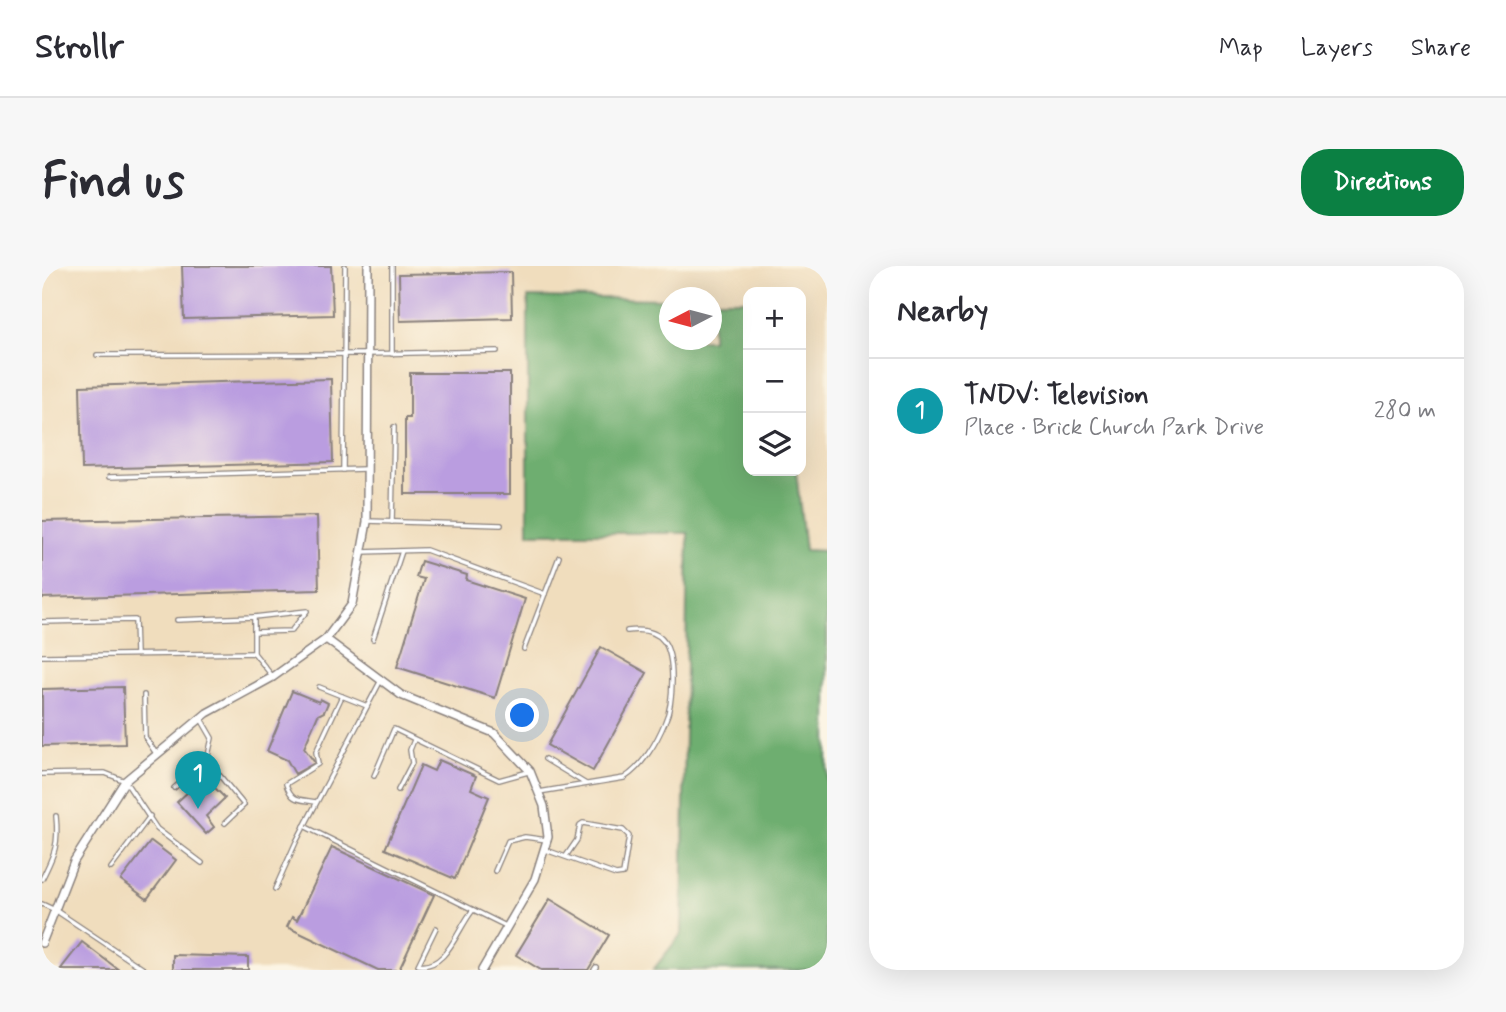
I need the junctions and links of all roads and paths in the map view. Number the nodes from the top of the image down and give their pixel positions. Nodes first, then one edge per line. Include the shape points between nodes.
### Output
1 (345, 266) edge
2 (368, 266) edge
3 (392, 266) edge
4 (497, 351) dead end
5 (344, 354) junction
6 (368, 354) junction
7 (392, 354) junction
8 (97, 355) dead end
9 (394, 427) dead end
10 (368, 469) junction
11 (343, 470) junction
12 (109, 477) dead end
13 (367, 521) junction
14 (391, 522) junction
15 (501, 525) dead end
16 (402, 551) junction
17 (362, 552) junction
18 (559, 557) dead end
19 (545, 594) junction
20 (254, 617) junction
21 (177, 620) dead end
22 (42, 622) edge
23 (627, 631) dead end
24 (254, 632) junction
25 (327, 639) junction
26 (373, 639) dead end
27 (524, 649) dead end
28 (254, 653) junction
29 (136, 654) junction
30 (42, 655) edge
31 (273, 677) junction
32 (381, 680) junction
33 (319, 687) dead end
34 (144, 695) dead end
35 (342, 696) junction
36 (368, 706) junction
37 (201, 719) junction
38 (414, 739) junction
39 (157, 755) junction
40 (545, 759) dead end
41 (207, 760) junction
42 (530, 771) junction
43 (42, 774) edge
44 (374, 776) dead end
45 (125, 781) junction
46 (587, 785) junction
47 (174, 788) dead end
48 (398, 790) dead end
49 (539, 792) junction
50 (316, 802) junction
51 (56, 816) dead end
52 (150, 816) junction
53 (225, 823) dead end
54 (304, 826) junction
55 (547, 840) junction
56 (544, 849) junction
57 (566, 856) junction
58 (202, 863) dead end
59 (111, 868) dead end
60 (495, 871) dead end
61 (42, 879) edge
62 (275, 889) dead end
63 (42, 904) edge
64 (55, 909) junction
65 (473, 910) junction
66 (507, 927) junction
67 (436, 928) dead end
68 (44, 932) edge
69 (42, 943) edge
70 (145, 970) edge
71 (482, 970) edge

1 - 5 lane
2 - 6 street
3 - 7 lane
4 - 7 lane
5 - 6 lane
5 - 8 lane
5 - 11 lane
6 - 7 lane
6 - 10 street
9 - 14 lane
10 - 11 lane
10 - 13 street
11 - 12 lane
13 - 14 lane
13 - 17 street
14 - 15 lane
16 - 17 lane
16 - 19 lane via 426,550
16 - 26 lane
17 - 25 street via 352,604
18 - 19 lane
19 - 27 lane
20 - 21 lane
20 - 24 lane
20 - 24 lane via 307,611 291,631
22 - 29 lane via 135,620
23 - 46 lane via 655,633 665,641 672,657 670,709 636,770 624,778
24 - 28 lane
25 - 31 street
25 - 32 street
28 - 29 lane
28 - 31 lane
29 - 30 lane
31 - 37 street
32 - 36 lane
32 - 42 street via 401,695 494,733
33 - 35 lane
34 - 39 lane via 145,737
35 - 36 lane
35 - 50 lane via 316,752 318,764 286,784 296,799
36 - 50 lane
37 - 39 street
37 - 41 lane via 212,738
38 - 42 lane via 499,780
38 - 44 lane via 394,730
38 - 48 lane via 412,763
39 - 45 street
40 - 46 lane
41 - 47 lane
41 - 53 lane via 244,805
42 - 49 street
43 - 45 lane via 105,773
45 - 52 lane
45 - 64 street via 74,861
46 - 49 lane
49 - 55 street
50 - 54 lane
51 - 61 lane via 58,838
52 - 58 lane via 157,829
52 - 59 lane
54 - 62 lane
54 - 65 lane
55 - 56 street
55 - 60 lane via 526,837 508,841
56 - 57 lane
56 - 66 street via 535,878
57 - 57 lane via 623,874 629,836 623,830 583,824
63 - 64 lane
64 - 68 street
64 - 70 lane
65 - 66 lane
65 - 67 lane via 445,957 421,967 418,965
66 - 71 street
68 - 69 street

